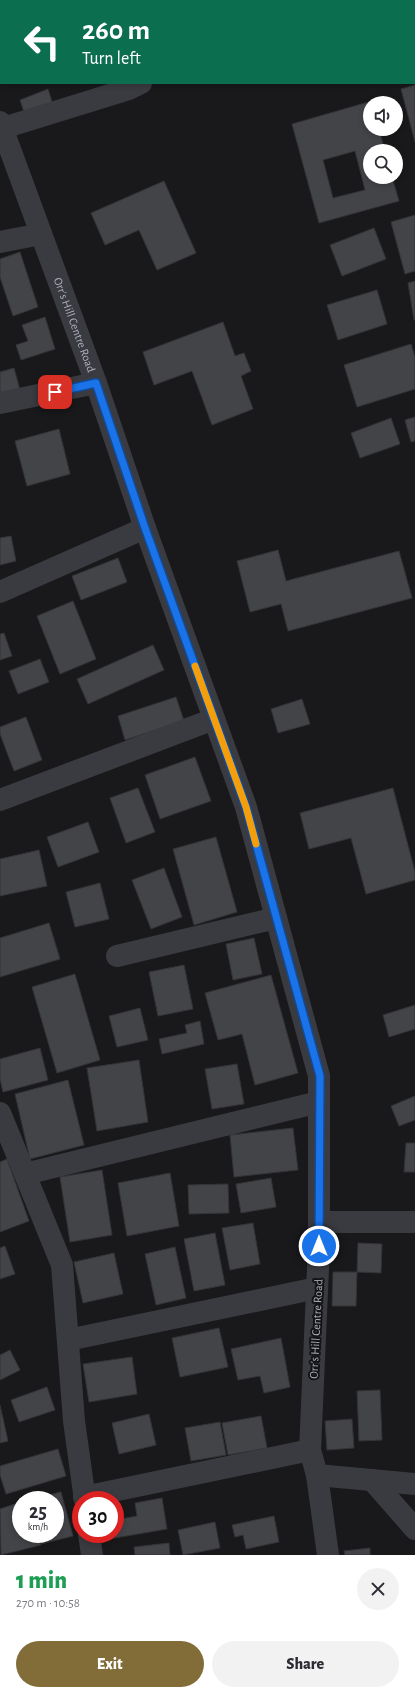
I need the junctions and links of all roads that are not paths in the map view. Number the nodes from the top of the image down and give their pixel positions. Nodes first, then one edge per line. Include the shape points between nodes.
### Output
1 (139, 84) edge
2 (2, 125) edge
3 (41, 234) junction
4 (0, 242) edge
5 (96, 383) junction
6 (0, 403) edge
7 (145, 528) junction
8 (0, 592) edge
9 (214, 718) junction
10 (0, 800) edge
11 (276, 918) junction
12 (117, 956) dead end
13 (319, 1102) junction
14 (0, 1113) edge
15 (25, 1174) junction
16 (319, 1222) junction
17 (415, 1222) edge
18 (317, 1288) junction
19 (68, 1340) junction
20 (310, 1450) junction
21 (317, 1475) junction
22 (372, 1480) junction
23 (415, 1484) edge
24 (84, 1491) edge
25 (118, 1491) edge
26 (415, 1529) edge
27 (90, 1543) edge
28 (92, 1555) edge
29 (328, 1555) edge

1 - 2 street
2 - 3 street, Orr's Hill Centre Road
3 - 4 street
3 - 5 street, Orr's Hill Centre Road
5 - 6 street
5 - 7 street, Orr's Hill Centre Road
7 - 8 street
7 - 9 street, Orr's Hill Centre Road
9 - 10 street
9 - 11 street, Orr's Hill Centre Road via 246,807
11 - 12 street
11 - 13 street, Orr's Hill Centre Road via 320,1076
13 - 15 street
13 - 16 street, Orr's Hill Centre Road
14 - 15 street
15 - 19 street via 62,1265
16 - 17 street
16 - 18 street, Orr's Hill Centre Road
18 - 19 street
18 - 20 street, Orr's Hill Centre Road
19 - 24 street via 74,1421
20 - 21 street, Orr's Hill Centre Road
20 - 25 street
21 - 22 street
21 - 29 street, Orr's Hill Centre Road
22 - 23 street
22 - 26 street
27 - 28 street

